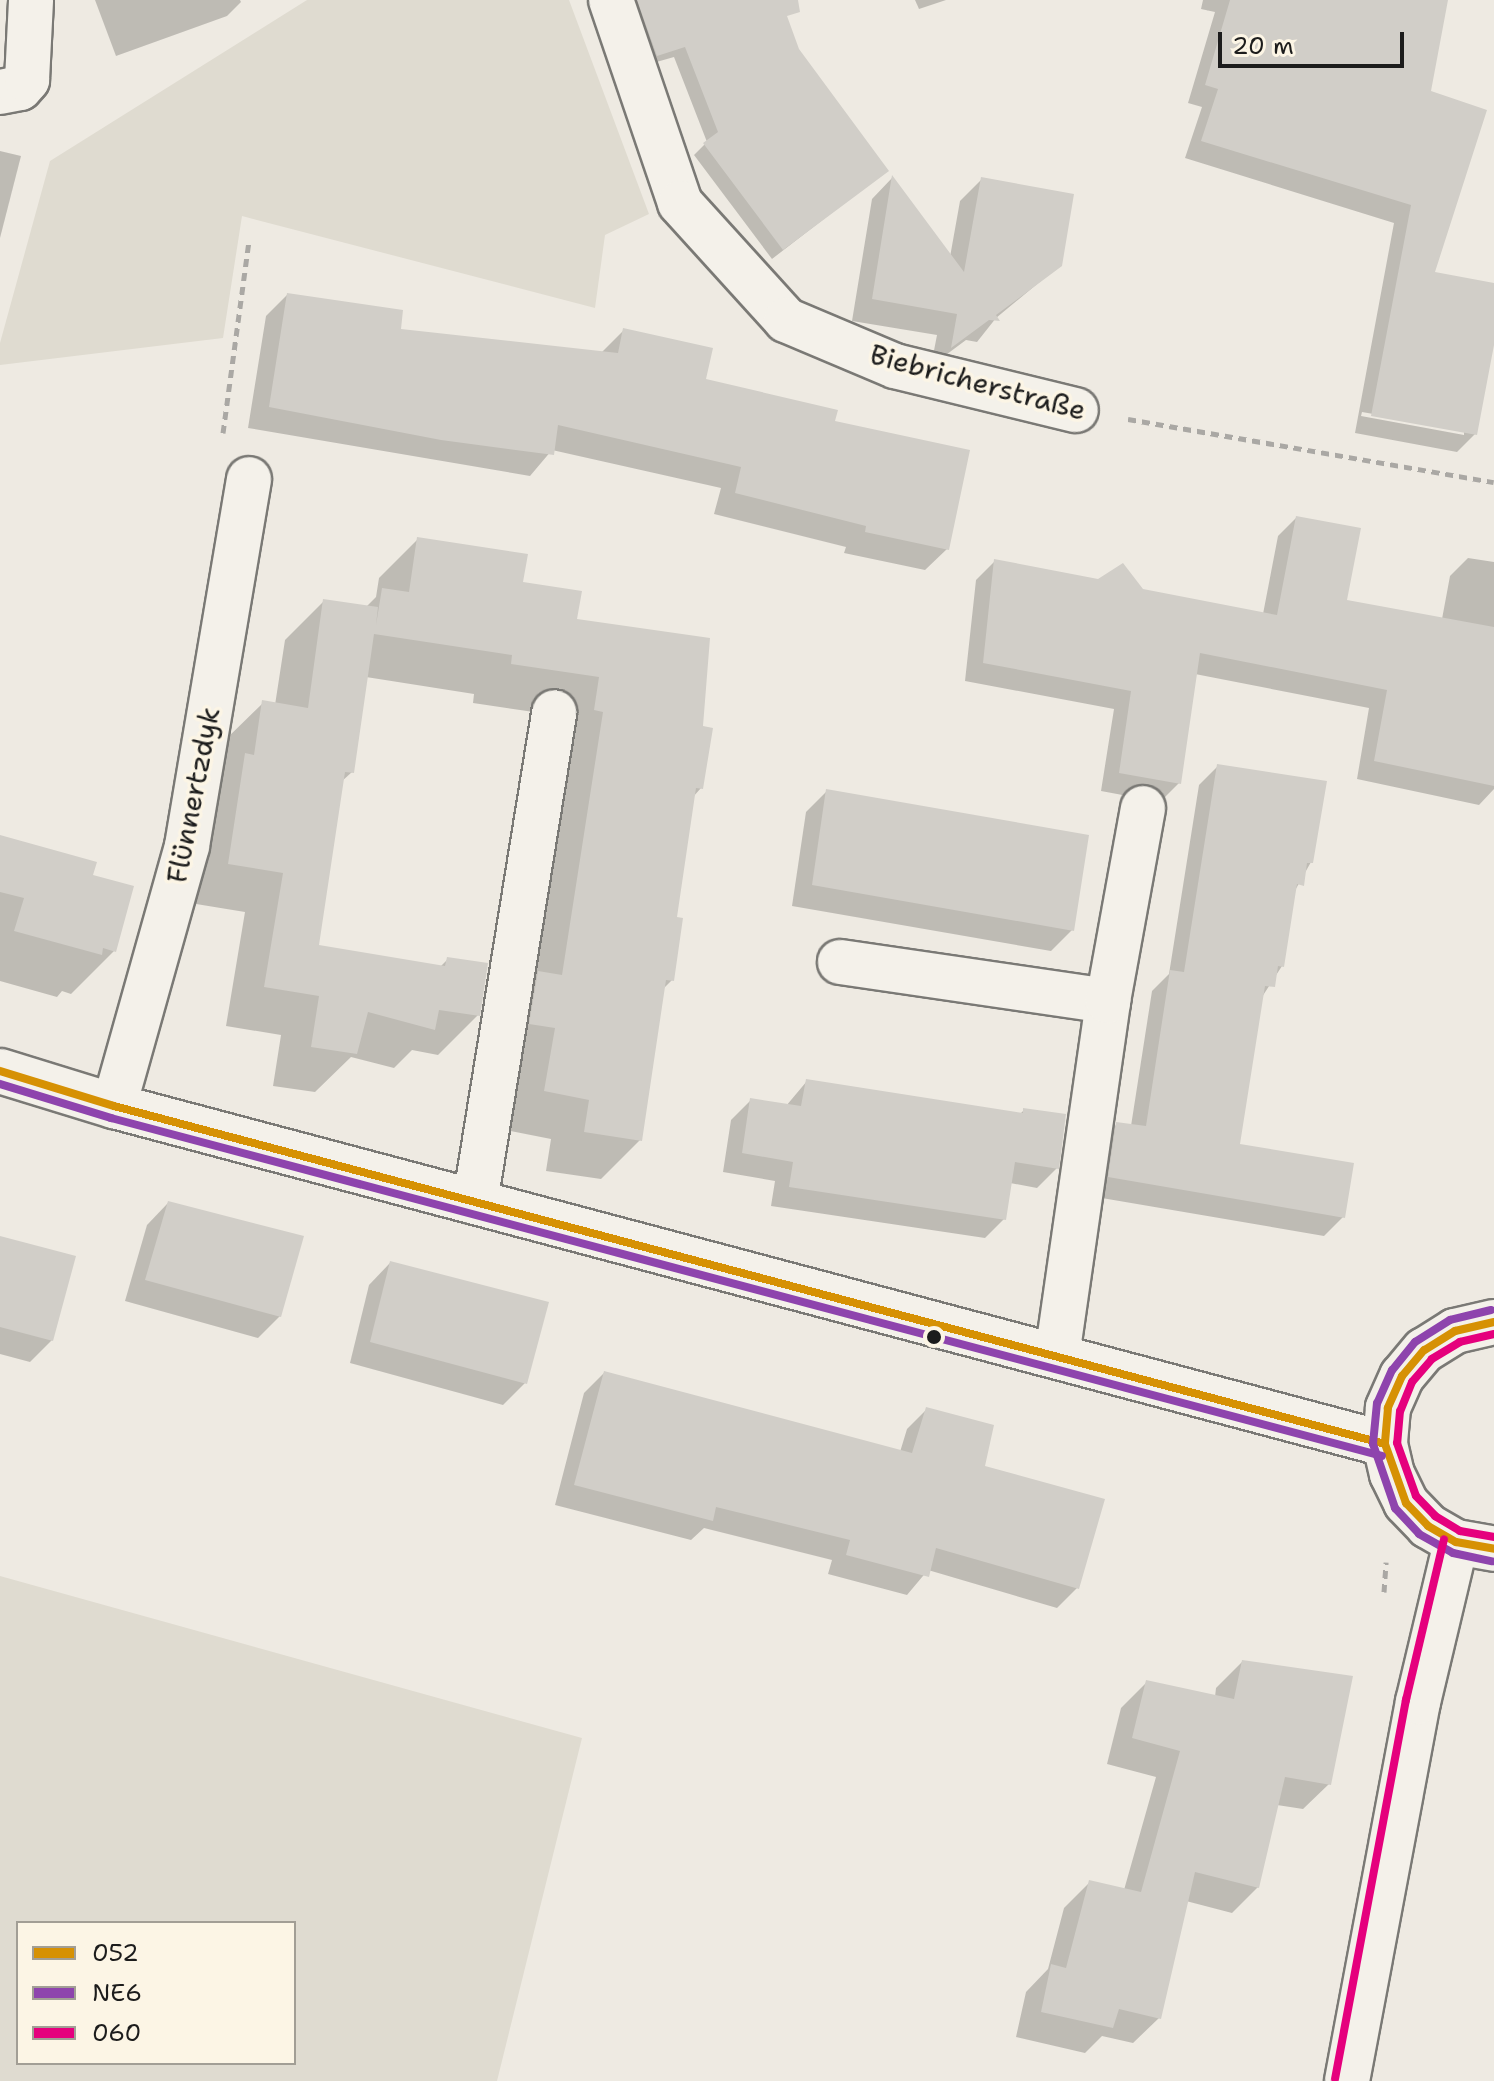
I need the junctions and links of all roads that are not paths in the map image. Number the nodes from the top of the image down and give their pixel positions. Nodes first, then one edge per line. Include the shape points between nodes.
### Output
1 (31, 0) edge
2 (611, 0) edge
3 (15, 80) edge
4 (1076, 410) road end
5 (249, 479) road end
6 (554, 712) dead end
7 (1143, 808) dead end
8 (840, 962) dead end
9 (1108, 1001) junction
10 (0, 1071) edge
11 (114, 1106) junction
12 (475, 1202) junction
13 (1492, 1311) edge
14 (1057, 1356) junction
15 (1385, 1444) junction
16 (1475, 1546) edge
17 (1347, 2081) edge

1 - 3 street
2 - 4 street, Biebricherstraße via 680,203 786,320 895,366
5 - 11 street, Flünnertzdyk via 187,846
6 - 12 street
7 - 9 street
8 - 9 street
9 - 14 street
10 - 11 street
11 - 12 street
12 - 14 street
13 - 15 street via 1424,1350 1402,1376 1388,1408
14 - 15 street
15 - 16 street via 1406,1503 1428,1526
16 - 17 street via 1418,1702

